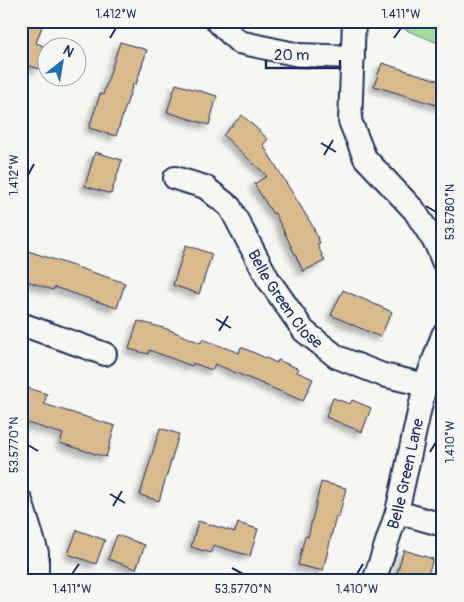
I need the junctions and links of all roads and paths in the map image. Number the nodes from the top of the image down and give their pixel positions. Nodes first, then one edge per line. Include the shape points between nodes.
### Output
1 (217, 21) edge
2 (354, 21) edge
3 (353, 57) junction
4 (175, 178) dead end
5 (443, 262) edge
6 (21, 324) edge
7 (443, 335) edge
8 (105, 354) dead end
9 (426, 385) junction
10 (21, 500) edge
11 (398, 512) junction
12 (443, 525) edge
13 (37, 581) edge
14 (374, 581) edge

1 - 3 street via 239,42 299,56
2 - 3 street
3 - 5 street via 350,121 365,158 414,210 436,244
4 - 9 street, Belle Green Close via 205,187 230,207 268,279 304,331 337,357 383,375
6 - 8 street
7 - 9 street, Belle Green Lane
9 - 11 street, Belle Green Lane
10 - 13 street via 37,553
11 - 12 street
11 - 14 street, Belle Green Lane

